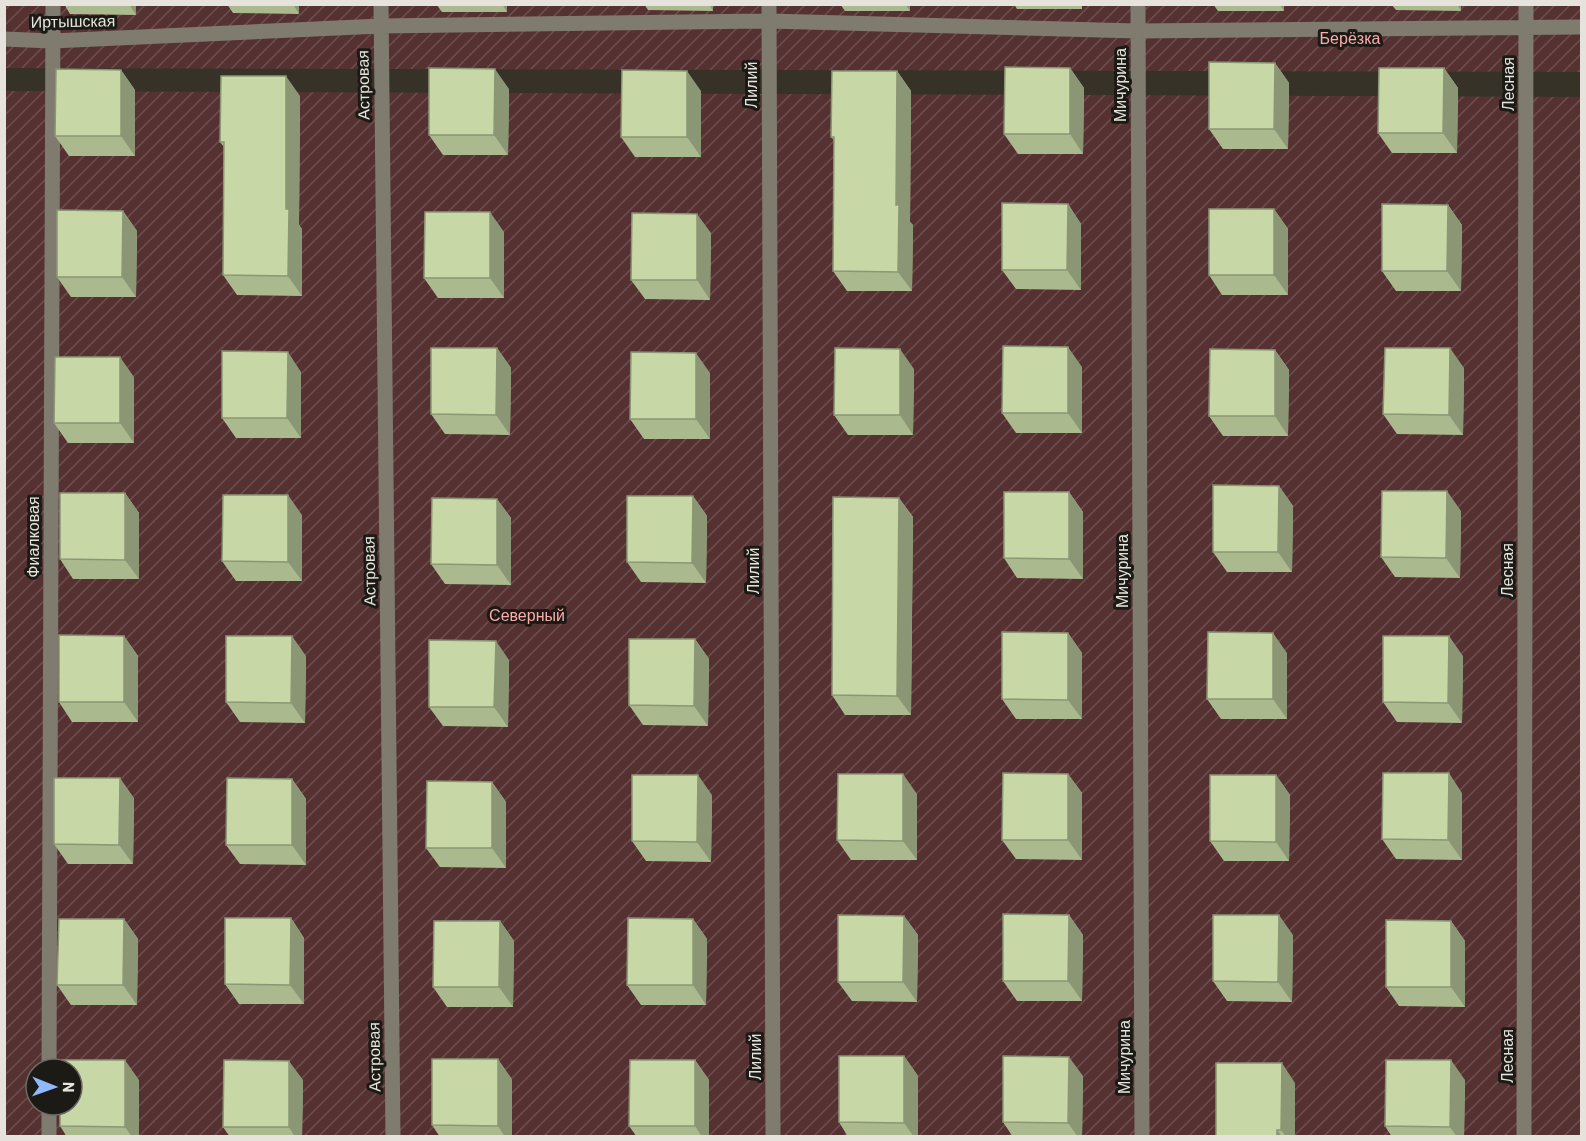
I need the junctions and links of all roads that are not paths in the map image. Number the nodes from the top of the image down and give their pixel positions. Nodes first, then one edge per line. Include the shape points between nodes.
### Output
1 (52, 4) edge
2 (381, 4) edge
3 (769, 4) edge
4 (1138, 4) edge
5 (1526, 4) edge
6 (768, 21) junction
7 (381, 26) junction
8 (1581, 27) edge
9 (1526, 28) junction
10 (1137, 31) junction
11 (4, 39) edge
12 (52, 41) junction
13 (49, 1057) edge
14 (49, 1117) edge
15 (49, 1137) edge
16 (393, 1137) edge
17 (773, 1137) edge
18 (1142, 1137) edge
19 (1524, 1137) edge

1 - 12 street, Фиалковая
2 - 7 street, Астровая
3 - 6 street, Лилий
4 - 10 street, Мичурина
5 - 9 street, Лесная
6 - 7 street, Иртышская
6 - 10 street, Иртышская
6 - 17 street, Лилий
7 - 12 street, Иртышская
7 - 16 street, Астровая
8 - 9 street, Иртышская
9 - 10 street, Иртышская
9 - 19 street, Лесная
10 - 18 street, Мичурина
11 - 12 street, Иртышская
12 - 13 street, Фиалковая
14 - 15 street

